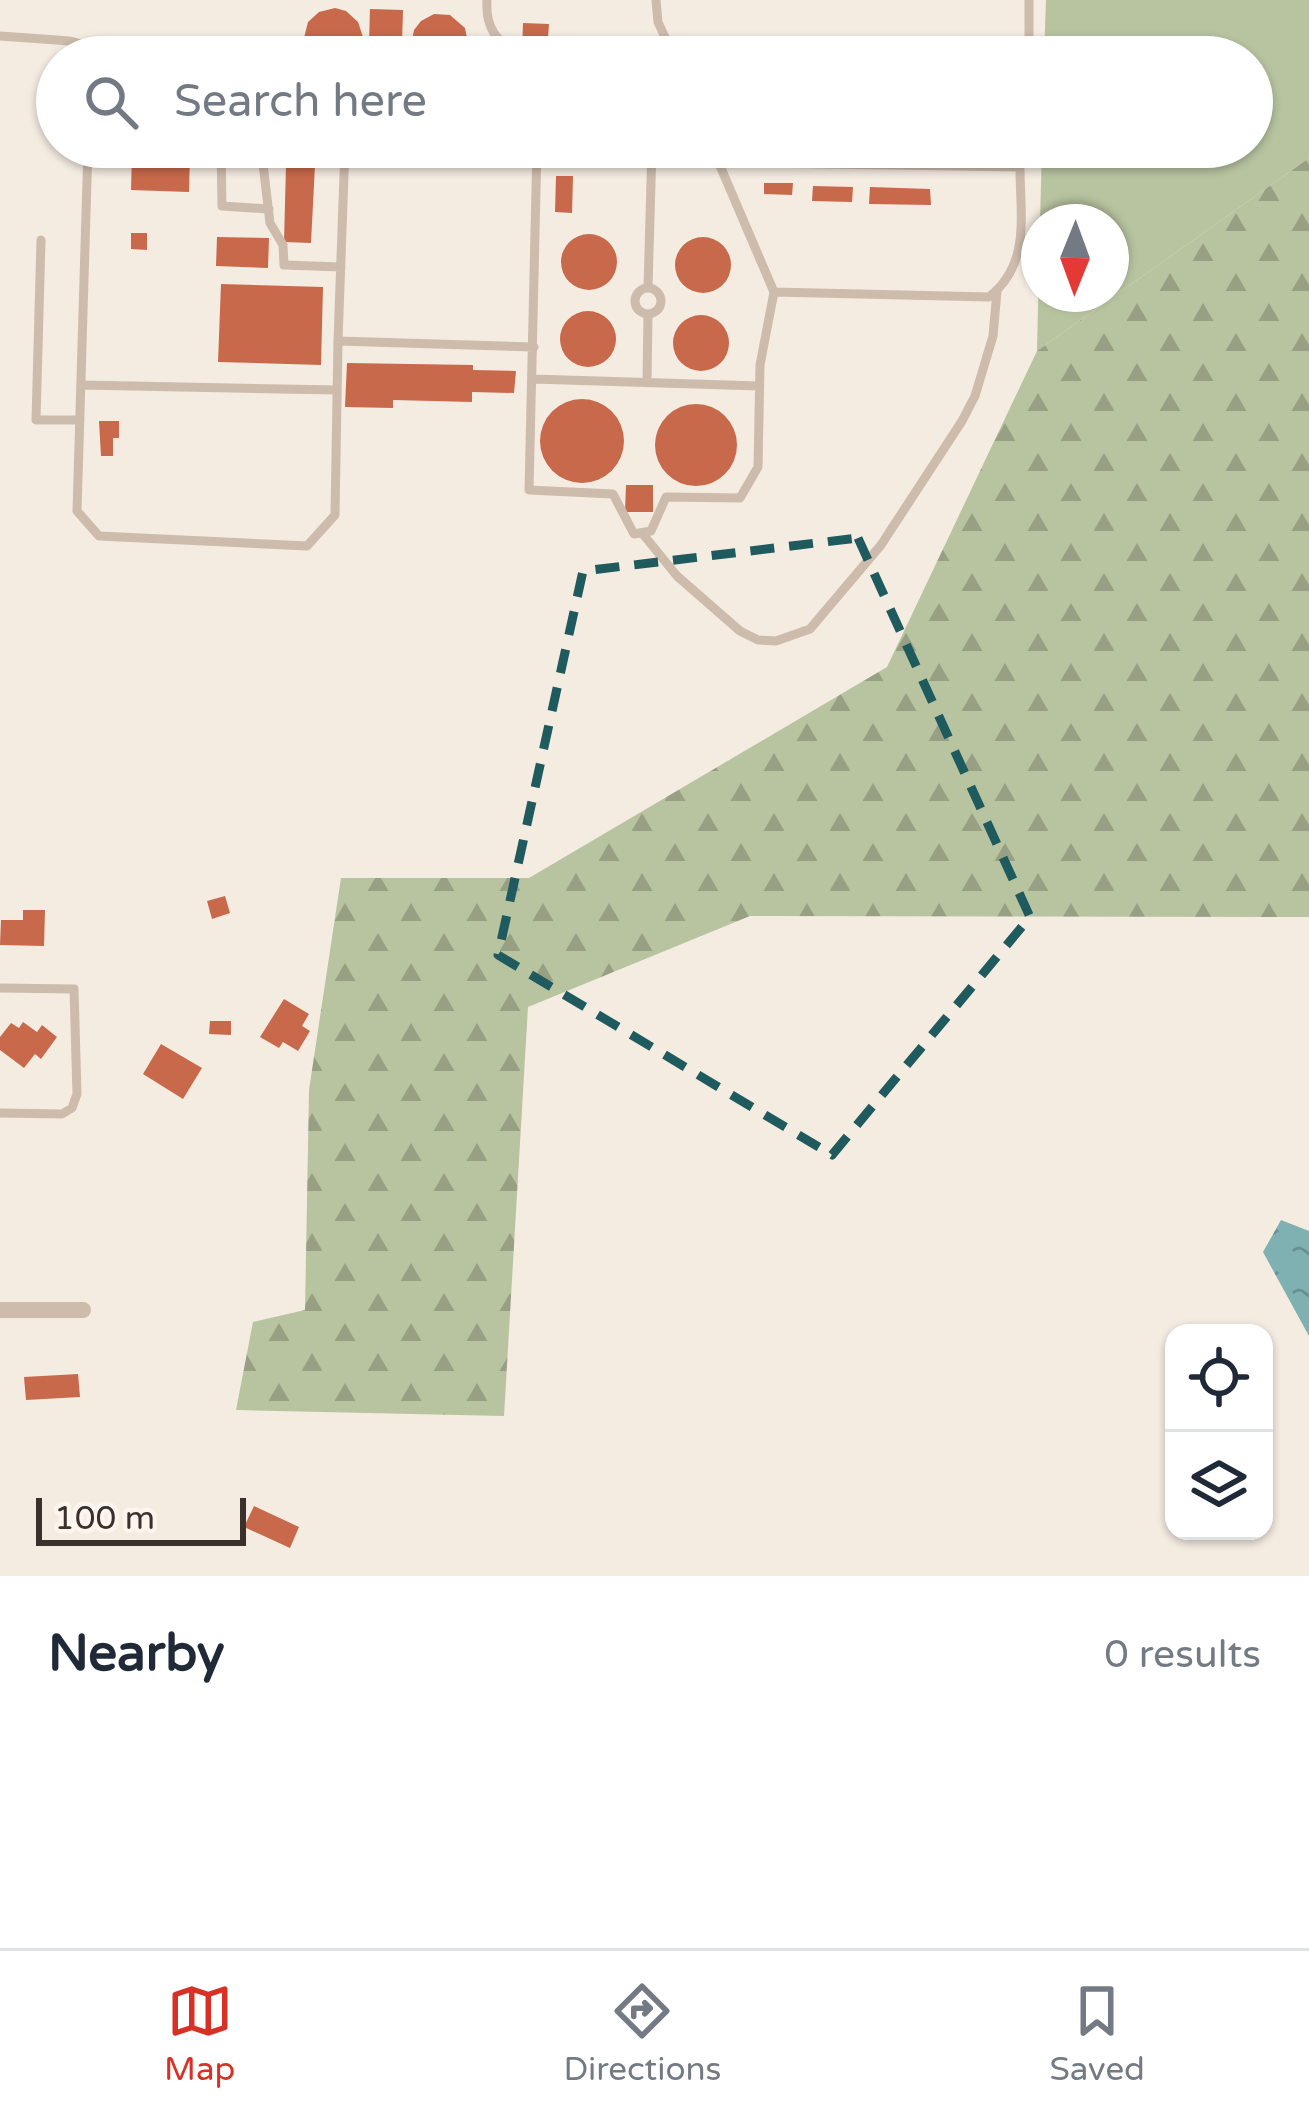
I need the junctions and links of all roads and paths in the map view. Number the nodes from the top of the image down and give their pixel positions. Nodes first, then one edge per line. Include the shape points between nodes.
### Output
1 (487, 0) edge
2 (656, 0) edge
3 (1029, 0) edge
4 (0, 36) edge
5 (495, 36) edge
6 (664, 36) edge
7 (1029, 36) edge
8 (36, 38) edge
9 (87, 168) edge
10 (221, 168) edge
11 (265, 168) edge
12 (344, 168) edge
13 (537, 168) edge
14 (651, 168) edge
15 (721, 168) edge
16 (1020, 168) edge
17 (269, 209) junction
18 (41, 240) dead end
19 (341, 267) junction
20 (647, 288) junction
21 (997, 291) junction
22 (774, 292) junction
23 (648, 314) junction
24 (338, 341) junction
25 (534, 347) junction
26 (533, 379) junction
27 (647, 382) junction
28 (81, 385) junction
29 (759, 386) junction
30 (338, 390) junction
31 (80, 420) junction
32 (642, 532) junction
33 (0, 988) edge
34 (0, 1113) edge
35 (0, 1310) edge
36 (83, 1310) dead end

1 - 5 lane
2 - 6 lane
3 - 7 lane
4 - 8 lane
9 - 28 lane
10 - 17 lane via 221,206
11 - 17 lane
12 - 19 lane
13 - 25 lane
14 - 20 lane
15 - 22 lane
16 - 21 lane via 1019,260
17 - 19 lane via 284,265
18 - 31 lane via 36,420
19 - 24 lane
20 - 23 lane via 660,301
20 - 23 lane via 635,301
21 - 22 lane
21 - 32 lane via 993,336 962,422 880,545 810,629 776,641 740,631 677,576
22 - 29 lane
23 - 27 lane
24 - 25 lane
24 - 30 lane
25 - 26 lane
26 - 27 lane
26 - 32 lane via 529,490 614,494 634,534
27 - 29 lane
28 - 30 lane
28 - 31 lane
29 - 32 lane via 758,467 740,498 666,497 651,531
30 - 31 lane via 335,515 307,546 99,536 77,511
33 - 34 lane via 74,989 77,1094 62,1114
35 - 36 street

